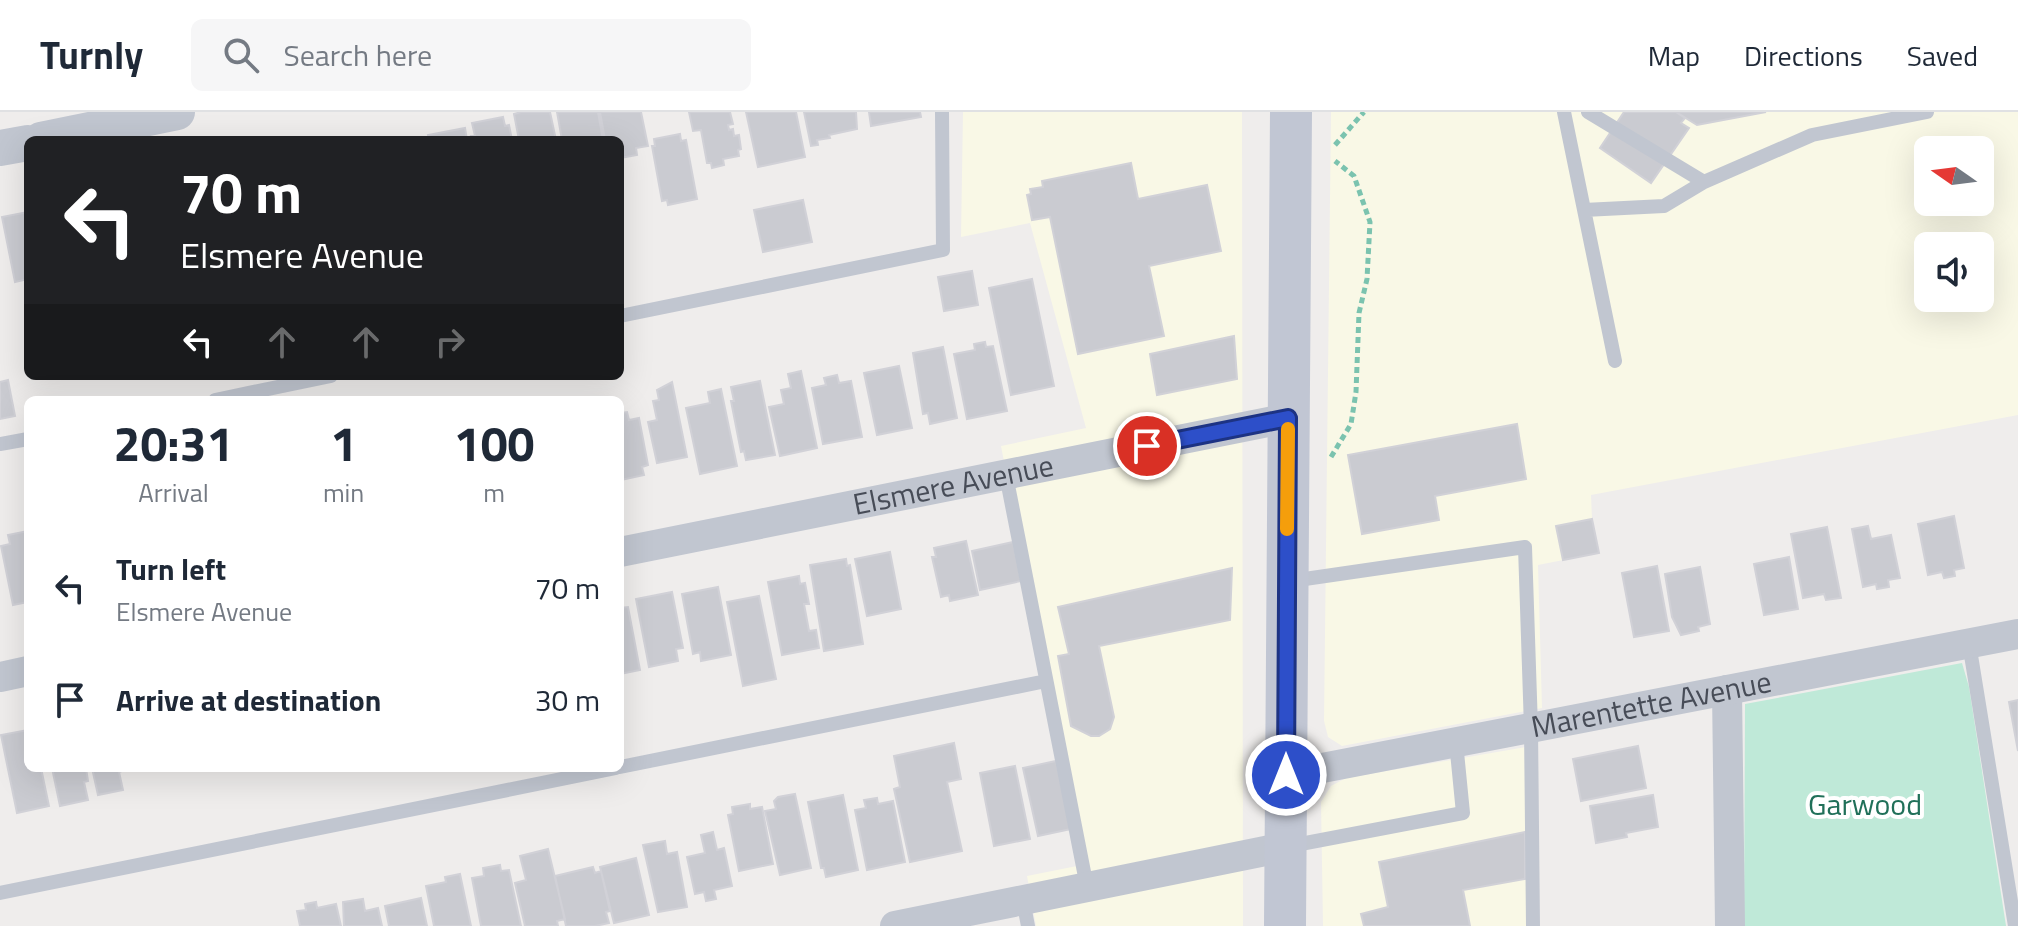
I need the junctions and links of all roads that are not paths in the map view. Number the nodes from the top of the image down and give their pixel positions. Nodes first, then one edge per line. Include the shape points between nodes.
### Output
1 (177, 112) edge
2 (942, 112) edge
3 (1291, 112) edge
4 (1564, 112) edge
5 (1588, 112) edge
6 (1927, 112) edge
7 (60, 136) edge
8 (24, 144) edge
9 (0, 148) edge
10 (1704, 182) junction
11 (1584, 210) junction
12 (624, 315) edge
13 (1615, 361) dead end
14 (312, 380) edge
15 (234, 396) edge
16 (1288, 418) junction
17 (24, 440) edge
18 (0, 444) edge
19 (1006, 475) junction
20 (624, 551) edge
21 (1287, 582) junction
22 (2018, 634) edge
23 (1969, 643) junction
24 (24, 672) edge
25 (0, 677) edge
26 (1046, 681) junction
27 (1727, 690) junction
28 (1531, 728) junction
29 (1456, 742) junction
30 (624, 767) edge
31 (598, 772) edge
32 (1286, 775) junction
33 (2018, 844) edge
34 (1285, 847) junction
35 (2002, 847) junction
36 (1087, 887) junction
37 (0, 893) edge
38 (1025, 913) edge
39 (895, 926) edge
40 (1285, 926) edge
41 (1533, 926) edge
42 (1730, 926) edge
43 (2015, 926) edge

1 - 7 street
2 - 12 lane via 943,250
3 - 16 main road
4 - 11 lane
5 - 10 lane
6 - 10 lane via 1812,135
8 - 9 street
10 - 11 lane via 1664,206
11 - 13 lane
14 - 15 lane
16 - 19 street, Elsmere Avenue
16 - 21 main road
17 - 18 lane
19 - 20 street, Elsmere Avenue
19 - 26 lane
21 - 28 lane via 1525,547
21 - 32 main road
22 - 23 street, Marentette Avenue
23 - 27 street, Marentette Avenue
23 - 35 lane
24 - 25 street
26 - 30 lane
26 - 36 lane
27 - 28 street, Marentette Avenue
27 - 42 street
28 - 29 street, Marentette Avenue
28 - 41 lane
29 - 32 street, Marentette Avenue
29 - 34 lane via 1463,813
31 - 37 lane
32 - 34 main road
33 - 35 lane
34 - 36 street
34 - 40 main road
35 - 43 lane
36 - 38 street
38 - 39 street

